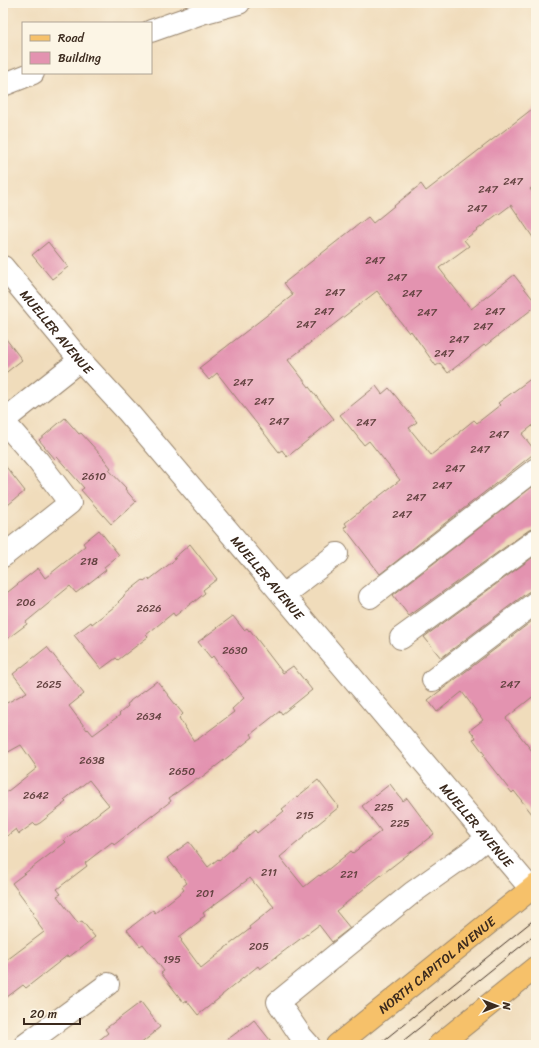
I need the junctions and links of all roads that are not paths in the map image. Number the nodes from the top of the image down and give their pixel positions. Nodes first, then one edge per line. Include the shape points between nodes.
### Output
1 (239, 3) edge
2 (152, 31) edge
3 (30, 74) edge
4 (3, 85) edge
5 (3, 267) edge
6 (80, 360) junction
7 (3, 421) edge
8 (536, 469) edge
9 (536, 540) edge
10 (337, 554) dead end
11 (3, 556) edge
12 (283, 595) junction
13 (370, 597) dead end
14 (536, 602) edge
15 (402, 638) dead end
16 (433, 680) dead end
17 (487, 838) junction
18 (534, 887) edge
19 (536, 967) edge
20 (108, 984) dead end
21 (25, 1045) edge
22 (309, 1045) edge
23 (337, 1045) edge
24 (439, 1045) edge

1 - 2 street
3 - 4 street
5 - 6 street, MUELLER AVENUE
6 - 7 street
6 - 12 street, MUELLER AVENUE via 127,410
7 - 11 street via 70,503
8 - 13 street
9 - 15 street
10 - 12 street
12 - 17 street, MUELLER AVENUE
14 - 16 street
17 - 18 street, MUELLER AVENUE
17 - 22 street via 412,893 278,1002
18 - 23 main road, NORTH CAPITOL AVENUE
19 - 24 main road
20 - 21 street

